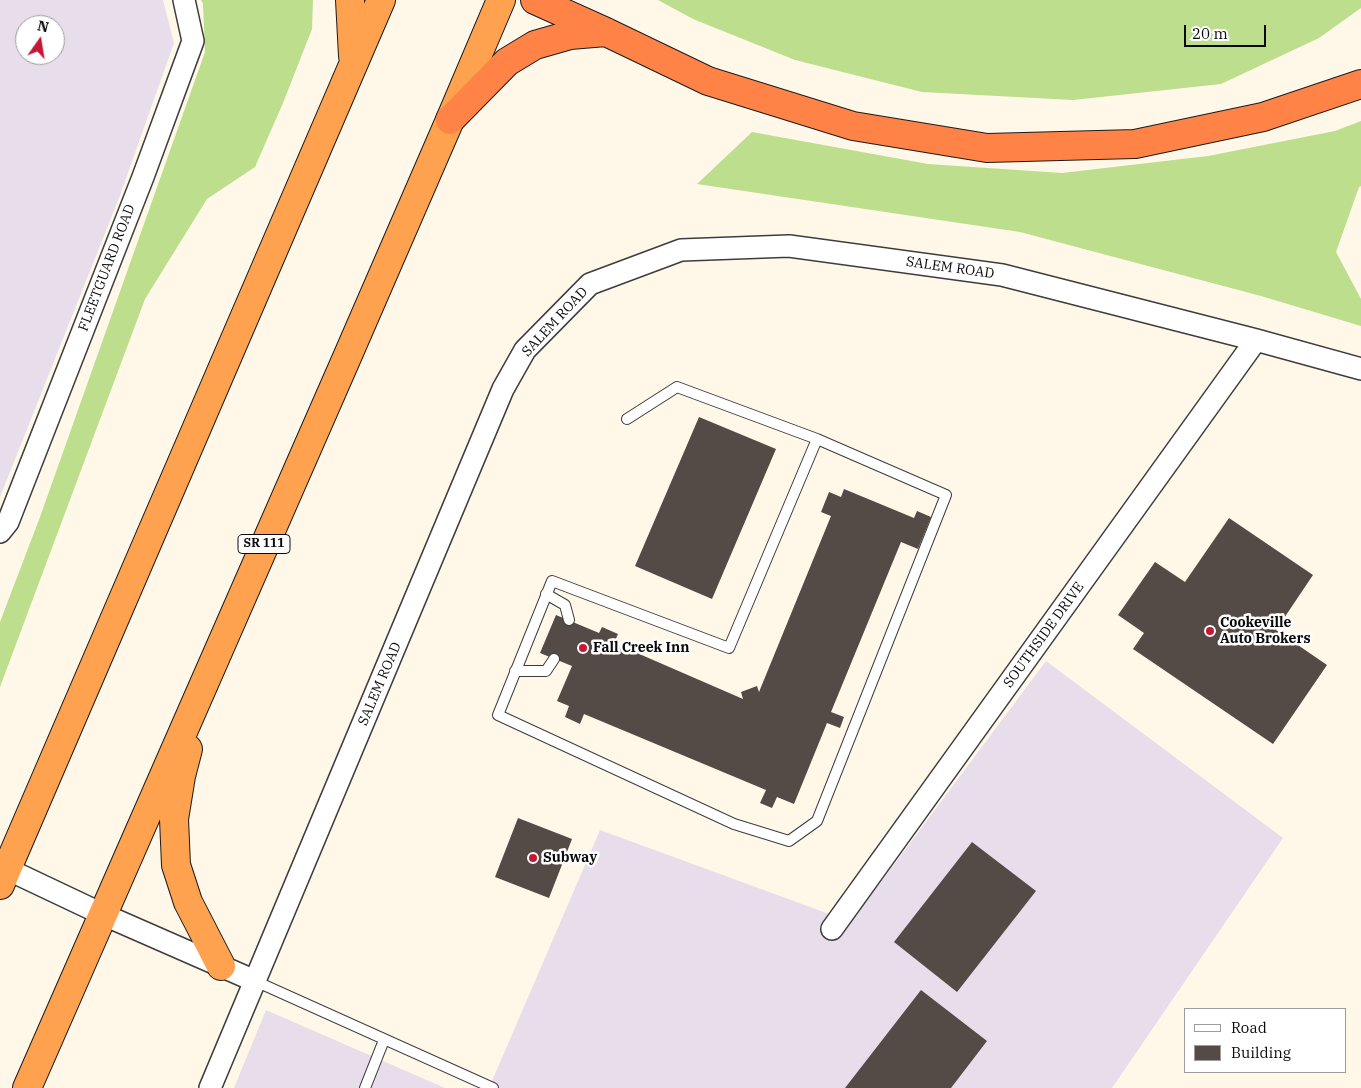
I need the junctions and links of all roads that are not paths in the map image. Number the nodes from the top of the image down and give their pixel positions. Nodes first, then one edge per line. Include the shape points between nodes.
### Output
1 (184, 0) edge
2 (350, 0) edge
3 (381, 0) edge
4 (501, 0) edge
5 (535, 0) edge
6 (606, 32) junction
7 (354, 63) junction
8 (1361, 84) edge
9 (450, 120) junction
10 (1256, 340) junction
11 (1361, 369) edge
12 (627, 419) dead end
13 (817, 439) junction
14 (0, 532) edge
15 (546, 594) junction
16 (569, 620) dead end
17 (554, 659) dead end
18 (209, 670) junction
19 (515, 671) junction
20 (3, 877) edge
21 (102, 914) junction
22 (832, 930) dead end
23 (221, 966) junction
24 (255, 981) junction
25 (384, 1040) junction
26 (27, 1085) edge
27 (210, 1088) edge
28 (365, 1088) edge
29 (493, 1088) edge

1 - 14 street, FLEETGUARD ROAD via 193,41 8,522
2 - 7 highway
3 - 7 highway
4 - 9 highway, SR 111
5 - 6 highway
6 - 8 highway via 708,81 853,126 987,148 1134,144 1263,118
6 - 9 highway via 570,35 535,45 507,62
7 - 20 highway
9 - 18 highway, SR 111
10 - 11 street, SALEM ROAD
10 - 22 street, SOUTHSIDE DRIVE
10 - 24 street, SALEM ROAD via 1002,275 789,246 681,250 590,284 524,350 503,389
12 - 13 lane via 677,387
13 - 15 lane via 729,648 552,581
13 - 19 lane via 946,495 817,820 790,841 734,824 498,715
15 - 16 lane via 565,605
15 - 19 lane
17 - 19 lane via 546,671
18 - 21 highway, SR 111
18 - 23 highway via 181,776 174,819 176,865 188,902
20 - 21 street
21 - 23 street
21 - 26 highway, SR 111
23 - 24 street
24 - 25 lane
24 - 27 street, SALEM ROAD
25 - 28 lane
25 - 29 lane

